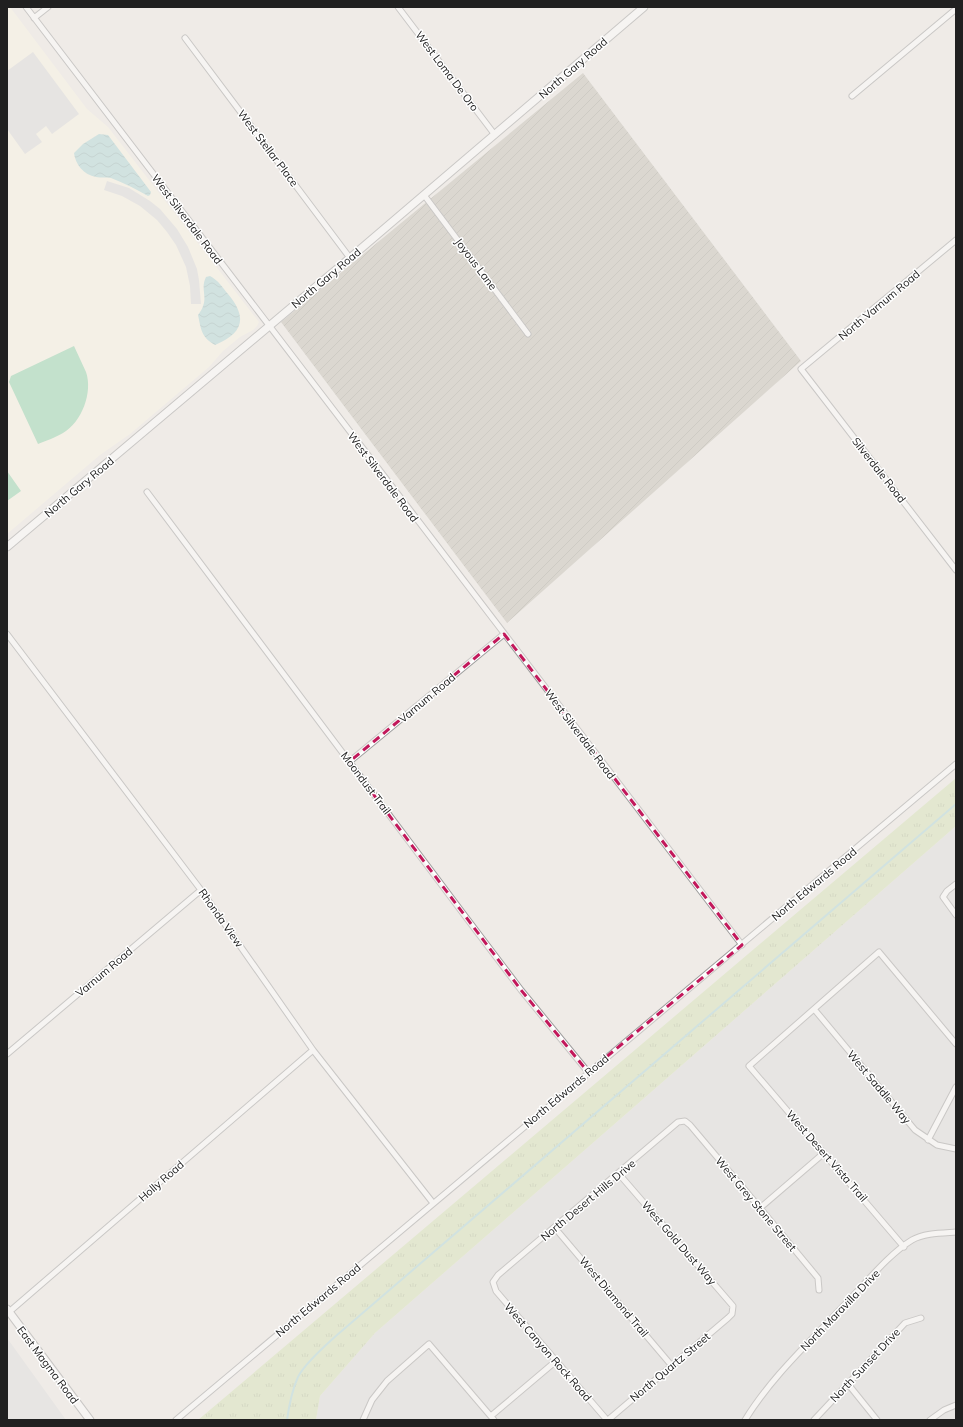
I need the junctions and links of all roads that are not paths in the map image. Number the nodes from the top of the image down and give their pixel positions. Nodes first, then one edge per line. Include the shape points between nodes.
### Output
1 (26, 7) edge
2 (48, 7) edge
3 (398, 7) edge
4 (644, 7) edge
5 (956, 9) edge
6 (34, 18) junction
7 (185, 38) dead end
8 (852, 96) dead end
9 (495, 135) junction
10 (424, 195) junction
11 (956, 240) edge
12 (350, 258) junction
13 (268, 326) junction
14 (528, 334) dead end
15 (801, 369) joint
16 (146, 492) dead end
17 (7, 547) edge
18 (956, 570) edge
19 (7, 634) edge
20 (504, 634) junction
21 (349, 762) junction
22 (956, 764) edge
23 (956, 884) edge
24 (201, 890) junction
25 (956, 915) edge
26 (742, 945) junction
27 (814, 1009) junction
28 (956, 1044) edge
29 (313, 1050) junction
30 (7, 1054) edge
31 (588, 1072) junction
32 (956, 1087) edge
33 (685, 1121) joint
34 (928, 1140) junction
35 (956, 1149) edge
36 (824, 1153) junction
37 (619, 1174) junction
38 (433, 1203) junction
39 (760, 1208) junction
40 (555, 1228) junction
41 (956, 1232) edge
42 (904, 1247) junction
43 (493, 1282) joint
44 (819, 1290) dead end
45 (8, 1311) edge
46 (732, 1314) joint
47 (921, 1318) dead end
48 (556, 1361) junction
49 (672, 1366) junction
50 (848, 1384) junction
51 (956, 1405) edge
52 (493, 1418) edge
53 (90, 1420) edge
54 (176, 1420) edge
55 (363, 1420) edge
56 (608, 1420) edge
57 (745, 1420) edge
58 (814, 1420) edge
59 (877, 1420) edge
60 (930, 1420) edge

1 - 6 street, West Silverdale Road
2 - 6 street
3 - 9 street, West Loma De Oro
4 - 9 street, North Gary Road
5 - 8 street
6 - 13 street, West Silverdale Road
7 - 12 street, West Stellar Place
9 - 10 street, North Gary Road
10 - 12 street, North Gary Road
10 - 14 street, Joyous Lane
11 - 15 street, North Varnum Road
12 - 13 street, North Gary Road
13 - 17 street, North Gary Road
13 - 20 street, West Silverdale Road
15 - 18 street, Silverdale Road
16 - 21 street, Moondust Trail
19 - 24 street, Rhonda View
20 - 21 street, Varnum Road
20 - 26 street, West Silverdale Road
21 - 31 street, Moondust Trail via 521,990
22 - 26 street, North Edwards Road
23 - 25 street via 943,898
24 - 29 street, Rhonda View
24 - 30 street, Varnum Road
26 - 31 street, North Edwards Road
27 - 28 street via 879,952
27 - 34 street, West Saddle Way via 915,1130
27 - 36 street, West Desert Vista Trail via 749,1066
29 - 38 street, Rhonda View
29 - 45 street, Holly Road
31 - 38 street, North Edwards Road
32 - 34 street
33 - 37 street, North Desert Hills Drive via 678,1122
33 - 39 street, West Grey Stone Street
34 - 35 street, West Saddle Way via 937,1145
36 - 39 street
36 - 42 street, West Desert Vista Trail
37 - 40 street, North Desert Hills Drive
37 - 46 street, West Gold Dust Way via 733,1306
38 - 54 street, North Edwards Road
39 - 44 street, West Grey Stone Street via 818,1278
40 - 43 street, North Desert Hills Drive
40 - 49 street, West Diamond Trail
41 - 42 street, North Maravilla Drive via 918,1237
42 - 57 street, North Maravilla Drive via 878,1270 777,1376
43 - 48 street, West Canyon Rock Road via 496,1290
45 - 53 street, East Magma Road
46 - 49 street, North Quartz Street
47 - 50 street, North Sunset Drive via 905,1323
48 - 52 street
48 - 56 street, West Canyon Rock Road
49 - 56 street, North Quartz Street
50 - 58 street, North Sunset Drive
50 - 59 street
51 - 60 street
52 - 55 street via 429,1344 387,1381 372,1400

